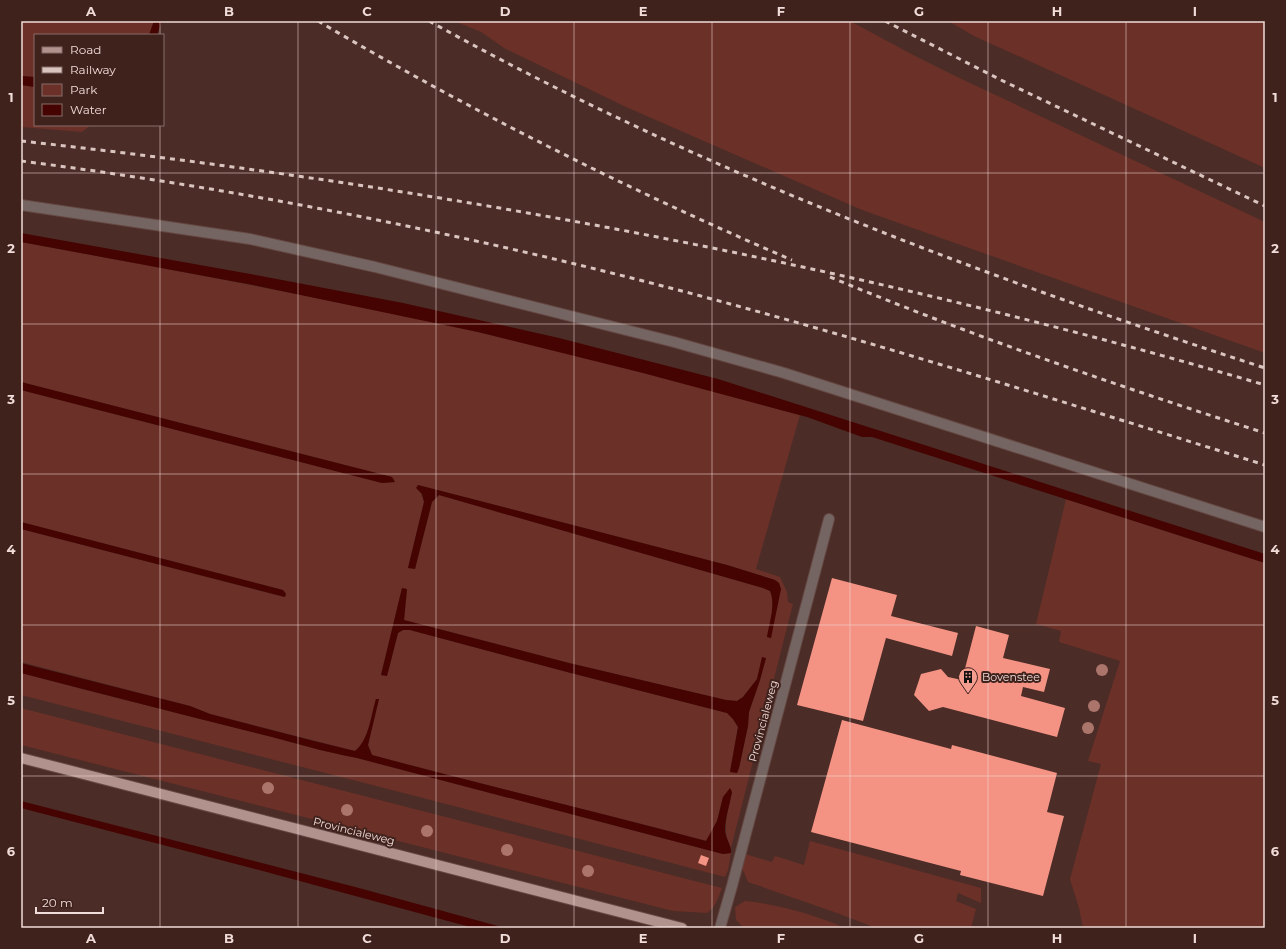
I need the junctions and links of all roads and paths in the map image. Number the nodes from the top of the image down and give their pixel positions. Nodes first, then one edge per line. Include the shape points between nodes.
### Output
1 (21, 205) edge
2 (829, 519) dead end
3 (1265, 526) edge
4 (21, 758) edge
5 (682, 928) edge
6 (720, 928) edge

1 - 3 lane via 250,239 375,267 674,342 784,373
2 - 6 lane, Provincialeweg
4 - 5 main road, Provincialeweg

